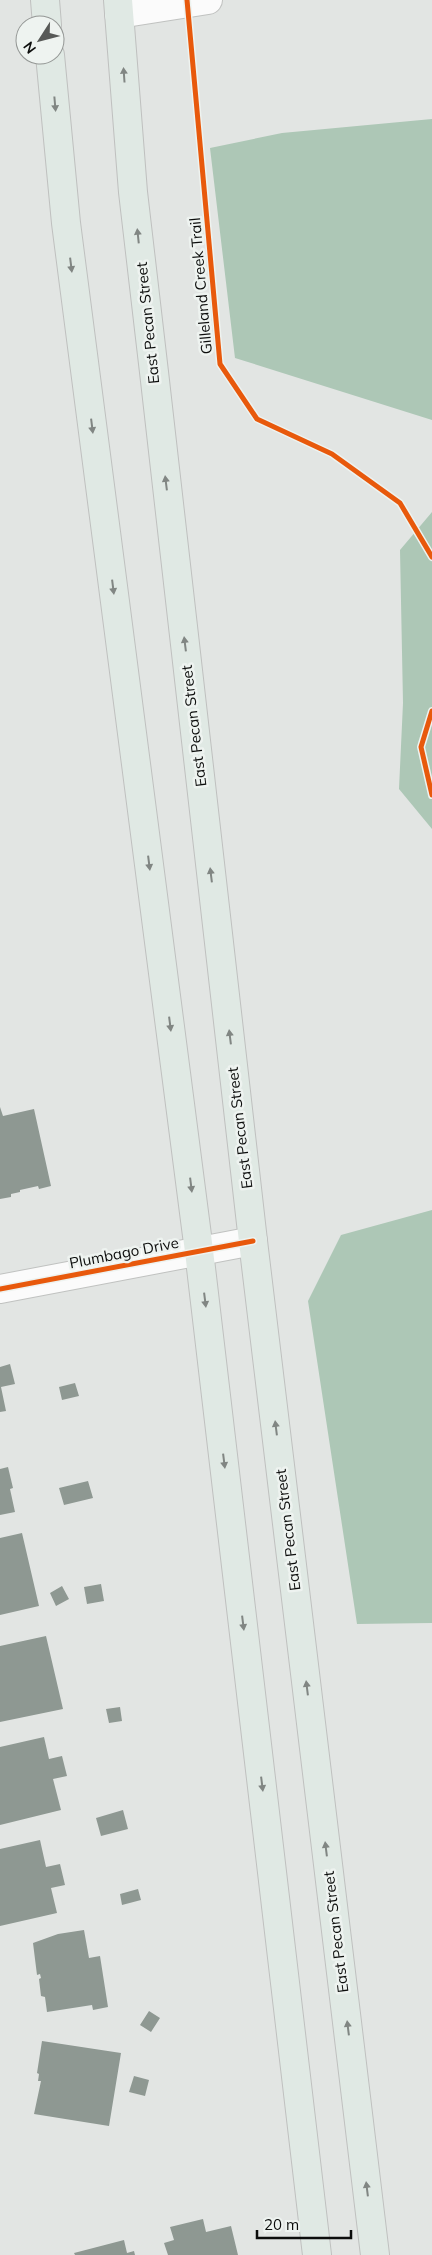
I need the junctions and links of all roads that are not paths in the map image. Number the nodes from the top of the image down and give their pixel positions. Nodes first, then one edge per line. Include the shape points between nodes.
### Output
1 (45, 0) edge
2 (208, 0) edge
3 (119, 7) edge
4 (46, 15) edge
5 (51, 65) edge
6 (253, 1241) junction
7 (199, 1252) junction
8 (0, 1289) edge
9 (317, 2255) edge
10 (375, 2255) edge

1 - 4 main road
2 - 3 street
6 -> 3 main road, East Pecan Street via 134,201
5 -> 7 main road via 66,223
6 - 7 street, Plumbago Drive
10 -> 6 main road, East Pecan Street
7 - 8 street, Plumbago Drive
7 -> 9 main road

